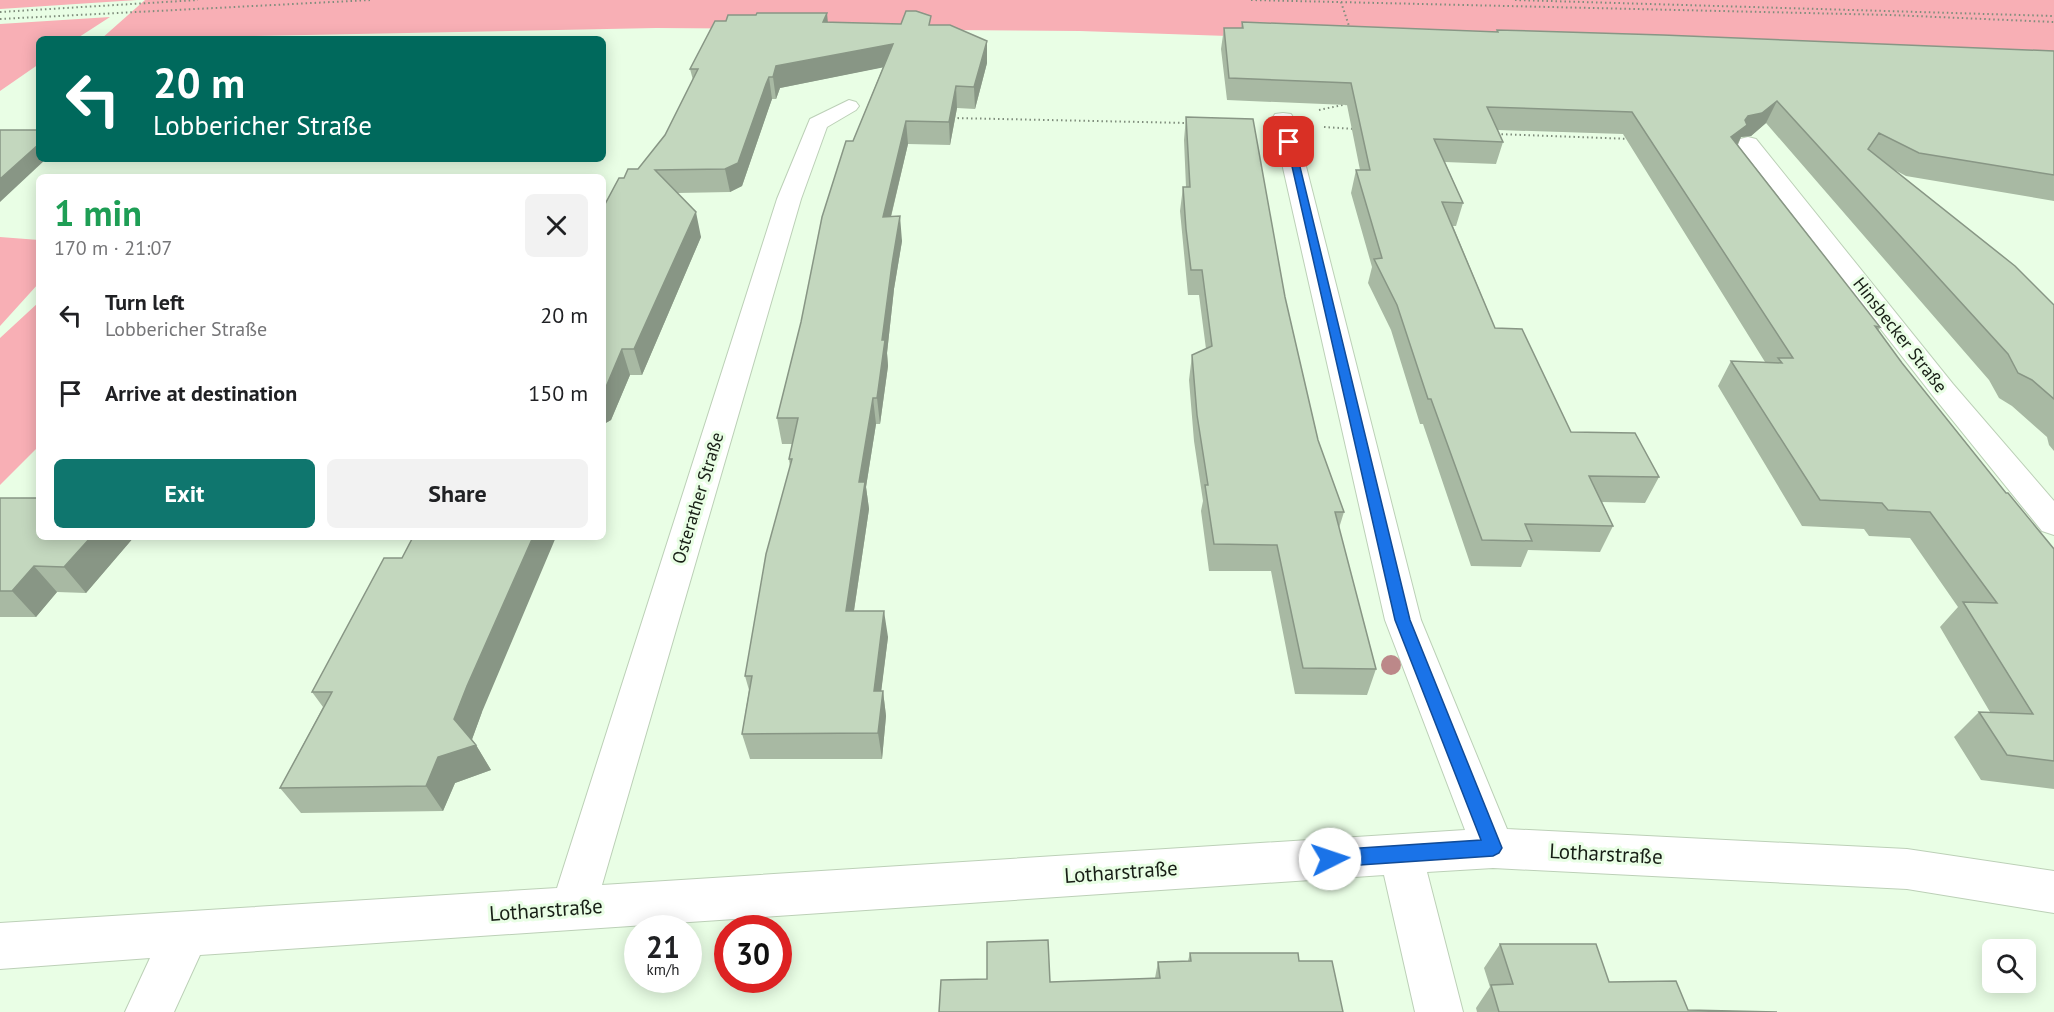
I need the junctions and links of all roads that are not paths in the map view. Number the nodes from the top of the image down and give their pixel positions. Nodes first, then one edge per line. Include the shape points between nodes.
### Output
1 (849, 106) dead end
2 (1284, 119) road end
3 (1748, 144) edge
4 (2054, 524) edge
5 (1493, 848) junction
6 (1401, 854) junction
7 (2054, 892) edge
8 (573, 908) junction
9 (187, 933) junction
10 (0, 946) edge
11 (149, 1012) edge
12 (1439, 1012) edge

1 - 8 street, Osterather Straße via 818,124 789,199
2 - 5 street via 1403,620
3 - 4 street, Hinsbecker Straße
5 - 6 street, Lotharstraße
5 - 7 street, Lotharstraße via 1907,869
6 - 8 street, Lotharstraße
6 - 12 street
8 - 9 street, Lotharstraße
9 - 10 street, Lotharstraße
9 - 11 street

